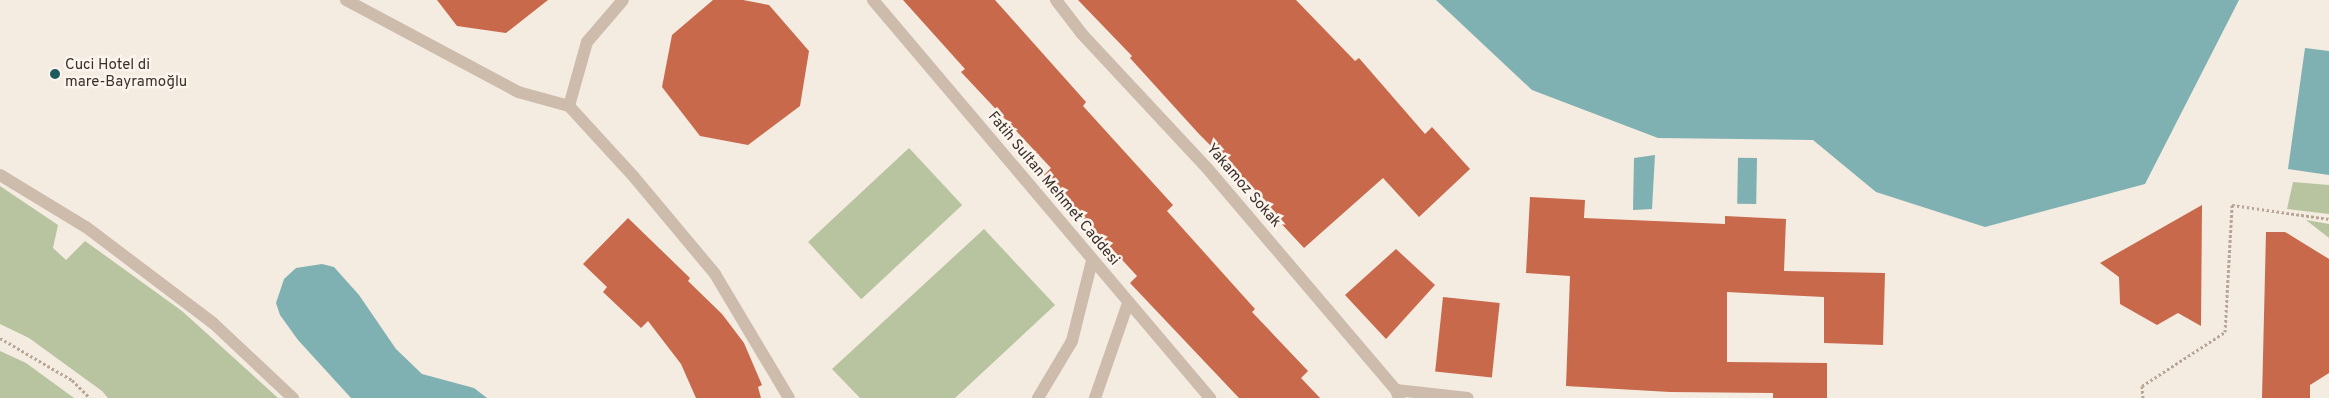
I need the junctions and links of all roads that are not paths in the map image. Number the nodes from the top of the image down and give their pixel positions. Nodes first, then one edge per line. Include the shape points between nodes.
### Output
1 (346, 0) edge
2 (623, 0) edge
3 (873, 0) edge
4 (1056, 0) edge
5 (569, 106) junction
6 (0, 176) edge
7 (1092, 261) junction
8 (1128, 303) junction
9 (1398, 394) edge
10 (293, 398) edge
11 (789, 398) edge
12 (1038, 398) edge
13 (1095, 398) edge
14 (1210, 398) edge
15 (1468, 398) edge

1 - 5 street via 518,92
2 - 5 street via 587,42
3 - 7 street, Fatih Sultan Mehmet Caddesi
4 - 9 street, Yakamoz Sokak via 1082,34 1207,168
5 - 11 street via 715,274
6 - 10 street via 86,227 197,311
7 - 8 street, Fatih Sultan Mehmet Caddesi
7 - 12 street via 1072,341
8 - 13 street
8 - 14 street, Fatih Sultan Mehmet Caddesi
9 - 15 street

